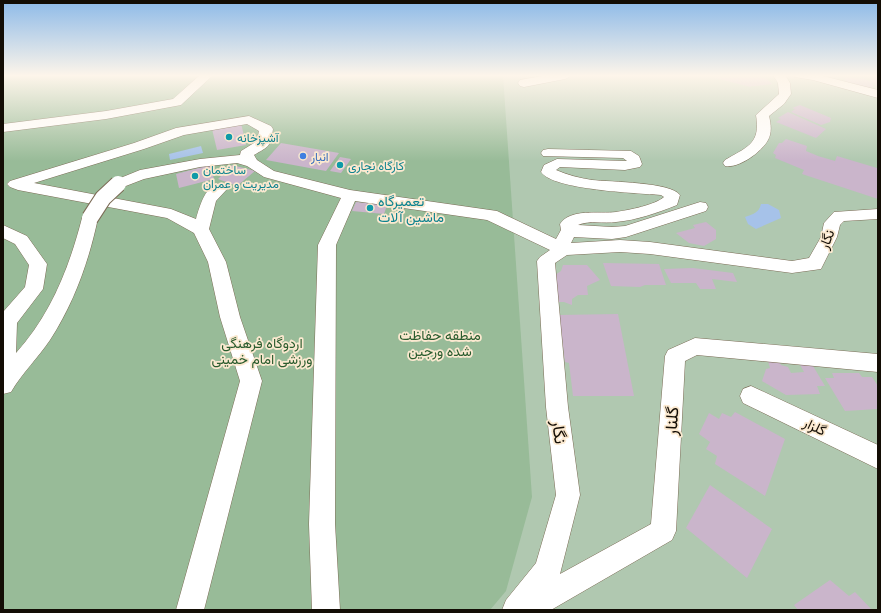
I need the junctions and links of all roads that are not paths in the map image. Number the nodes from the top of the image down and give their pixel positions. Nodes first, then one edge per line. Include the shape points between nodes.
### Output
1 (168, 104) edge
2 (777, 104) edge
3 (3, 128) edge
4 (548, 153) dead end
5 (252, 163) junction
6 (730, 163) dead end
7 (9, 182) edge
8 (221, 187) dead end
9 (350, 195) junction
10 (700, 207) dead end
11 (878, 214) edge
12 (201, 229) junction
13 (3, 231) edge
14 (566, 240) junction
15 (878, 363) edge
16 (4, 383) edge
17 (751, 396) dead end
18 (878, 457) edge
19 (190, 610) edge
20 (326, 610) edge
21 (516, 610) edge
22 (523, 610) edge

1 - 3 street via 106,115
2 - 6 street via 762,115 765,123 764,136 760,144
4 - 14 street via 626,154 634,158 635,164 625,166 557,163 549,168 548,172 599,185 664,191 672,195 671,201 634,214 576,219 568,224
5 - 7 street via 246,154 264,143 266,129 249,120 181,131 140,146
5 - 9 street via 270,174
5 - 16 street, bridge via 238,159 200,163 140,175 118,184 103,198 90,218 82,254 67,292 43,334
7 - 12 street via 170,214
8 - 12 street via 209,200
9 - 14 street via 491,215
9 - 20 street via 327,245 322,524
10 - 14 street via 626,231 586,231
11 - 14 street, نگار via 840,216 832,223 829,237 815,264 792,267 650,248
12 - 19 street via 217,262 230,317 251,381
13 - 16 street via 21,240 38,264 34,289 7,321
14 - 21 street, نگار via 546,261 557,407 568,495 548,570
15 - 22 street, گلنار via 694,346 675,356 663,531
17 - 18 street, گلزار

